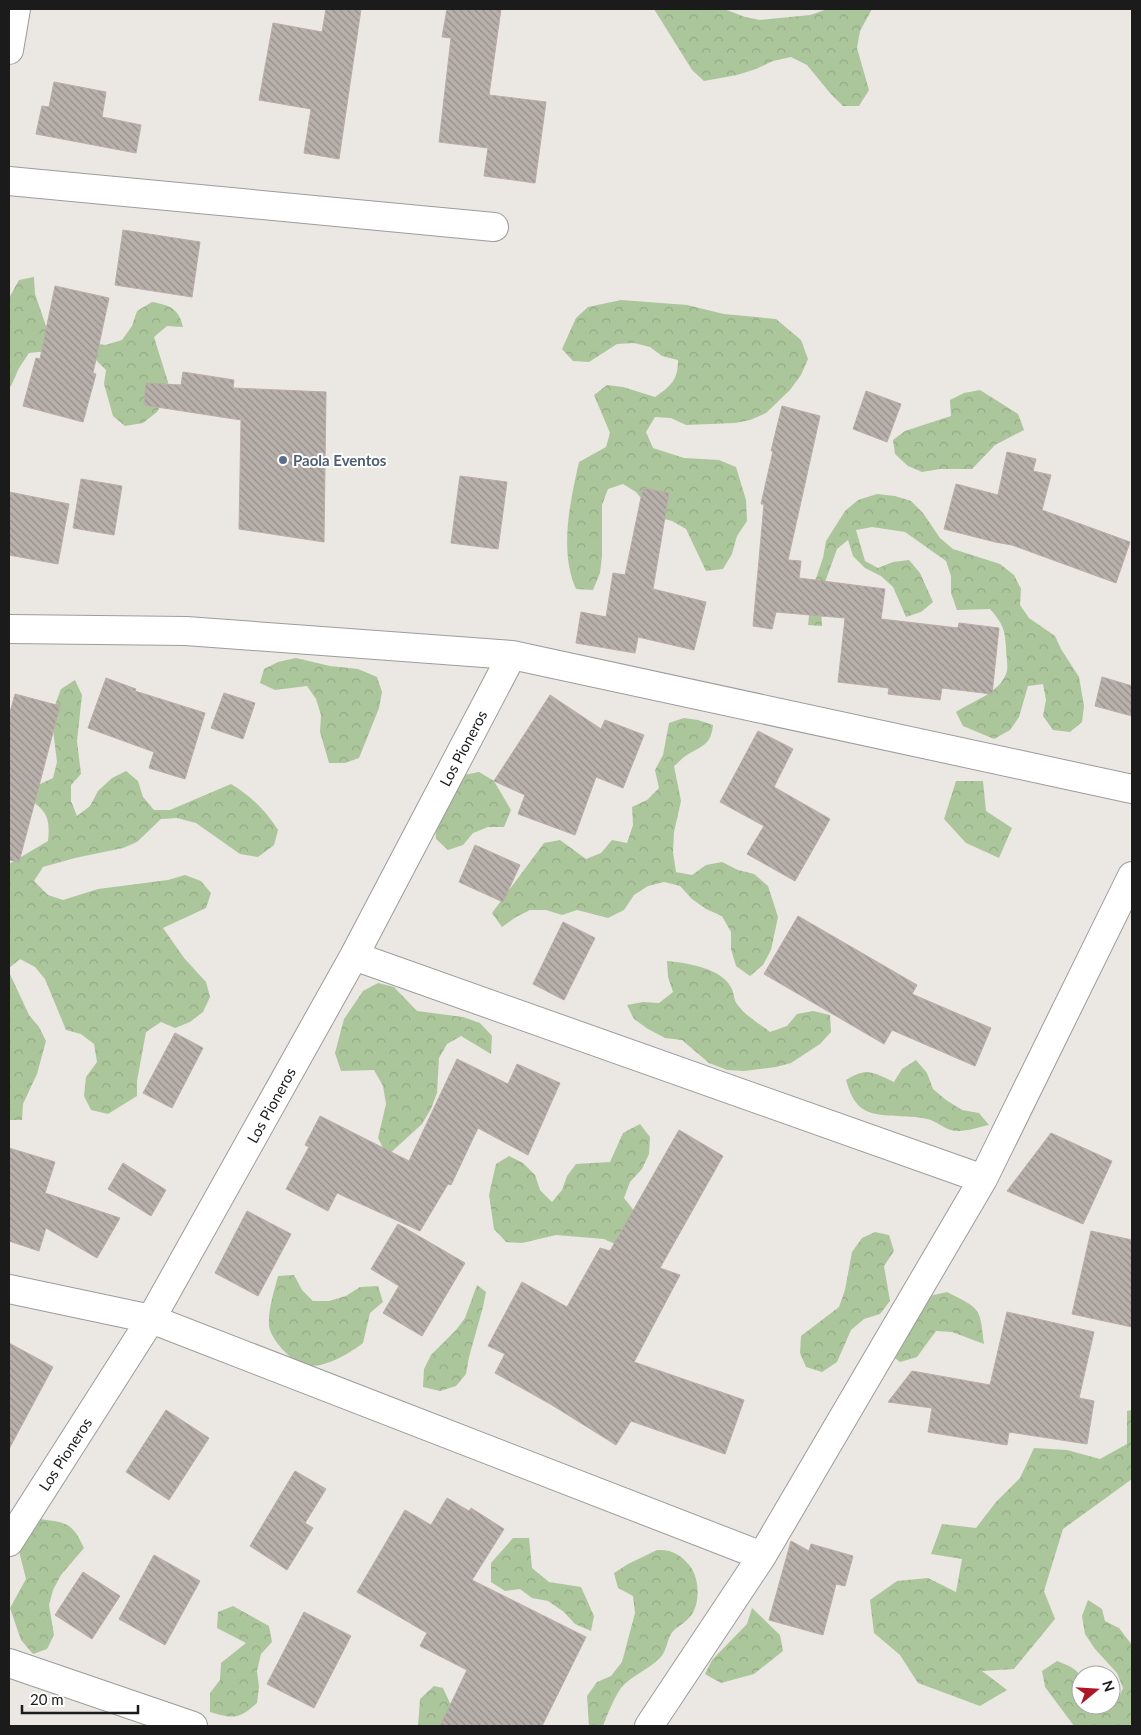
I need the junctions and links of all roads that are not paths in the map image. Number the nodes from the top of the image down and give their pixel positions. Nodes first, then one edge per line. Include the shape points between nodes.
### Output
1 (16, 9) edge
2 (9, 50) edge
3 (9, 181) edge
4 (494, 227) dead end
5 (9, 629) edge
6 (512, 655) junction
7 (1132, 789) edge
8 (1132, 876) edge
9 (354, 956) junction
10 (984, 1179) junction
11 (9, 1289) edge
12 (151, 1320) junction
13 (9, 1542) edge
14 (762, 1556) junction
15 (9, 1662) edge
16 (193, 1726) edge
17 (649, 1726) edge

1 - 2 street
3 - 4 street
5 - 6 street via 186,631
6 - 7 street
6 - 9 street, Los Pioneros
8 - 10 street
9 - 10 street
9 - 12 street, Los Pioneros
10 - 14 street
11 - 12 street
12 - 13 street, Los Pioneros
12 - 14 street
14 - 17 street
15 - 16 street

